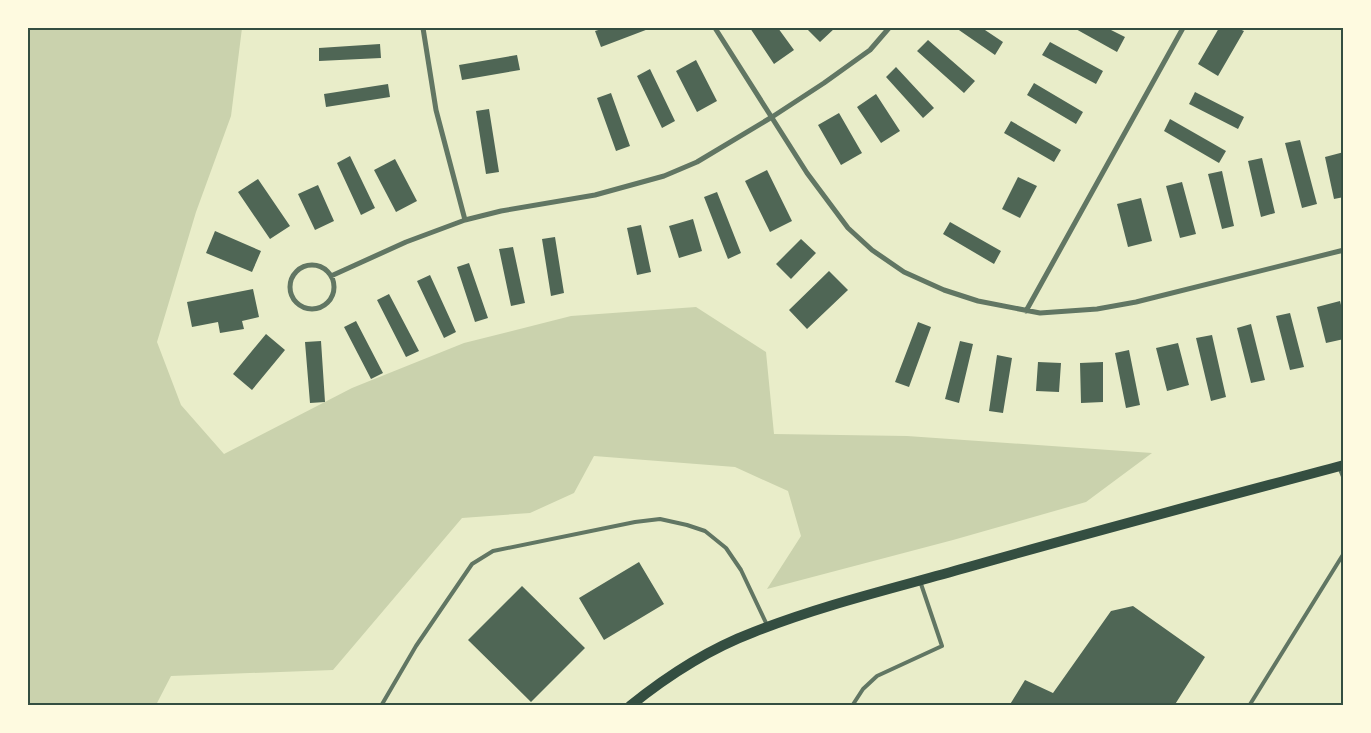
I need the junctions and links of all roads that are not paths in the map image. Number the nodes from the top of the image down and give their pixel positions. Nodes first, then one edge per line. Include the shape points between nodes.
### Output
1 (423, 28) edge
2 (715, 28) edge
3 (889, 28) edge
4 (1183, 28) edge
5 (772, 117) junction
6 (465, 220) junction
7 (1344, 250) edge
8 (331, 276) junction
9 (1026, 311) junction
10 (1341, 465) edge
11 (1344, 479) edge
12 (1344, 553) edge
13 (920, 581) junction
14 (768, 627) junction
15 (381, 706) edge
16 (630, 706) edge
17 (852, 706) edge
18 (1249, 706) edge

1 - 6 street via 436,110
2 - 5 street
3 - 5 street via 870,50
4 - 9 street
5 - 6 street via 697,162 664,176 595,195
5 - 9 street via 807,173 848,228 872,250 904,272 944,290 978,302
6 - 8 street
7 - 9 street via 1136,302 1097,309
8 - 8 street via 334,290 327,304 321,308 306,309 290,295 290,280 299,269 320,266
10 - 11 lane
10 - 13 main road
12 - 18 lane
13 - 14 main road
13 - 17 lane via 942,646 877,676
14 - 15 lane via 741,570 726,548 705,531 660,519 635,522 493,551 472,564 416,646
14 - 16 main road via 705,655 651,688

